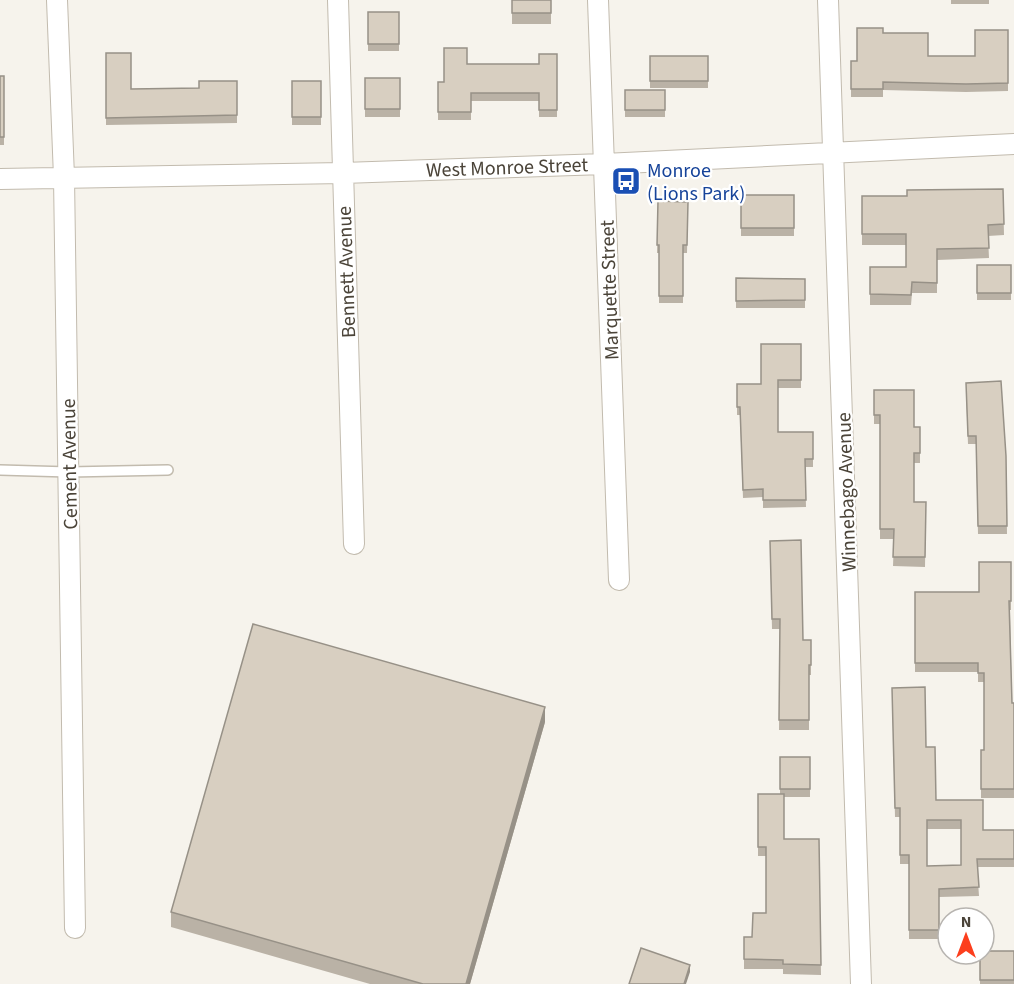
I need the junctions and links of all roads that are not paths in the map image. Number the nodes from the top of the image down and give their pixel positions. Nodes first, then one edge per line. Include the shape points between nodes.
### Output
1 (57, 0) edge
2 (338, 0) edge
3 (598, 0) edge
4 (828, 0) edge
5 (1014, 144) edge
6 (834, 153) junction
7 (604, 164) junction
8 (343, 173) junction
9 (64, 177) junction
10 (0, 179) edge
11 (0, 470) edge
12 (168, 470) dead end
13 (69, 472) junction
14 (354, 544) dead end
15 (619, 580) dead end
16 (75, 928) dead end
17 (861, 984) edge

1 - 9 street, Cement Avenue
2 - 8 street, Bennett Avenue
3 - 7 street, Marquette Street
4 - 6 street, Winnebago Avenue
5 - 6 street, West Monroe Street
6 - 7 street, West Monroe Street
6 - 17 street, Winnebago Avenue
7 - 8 street, West Monroe Street
7 - 15 street, Marquette Street
8 - 9 street, West Monroe Street
8 - 14 street, Bennett Avenue
9 - 10 street, West Monroe Street
9 - 13 street, Cement Avenue
11 - 13 lane
12 - 13 lane
13 - 16 street, Cement Avenue

